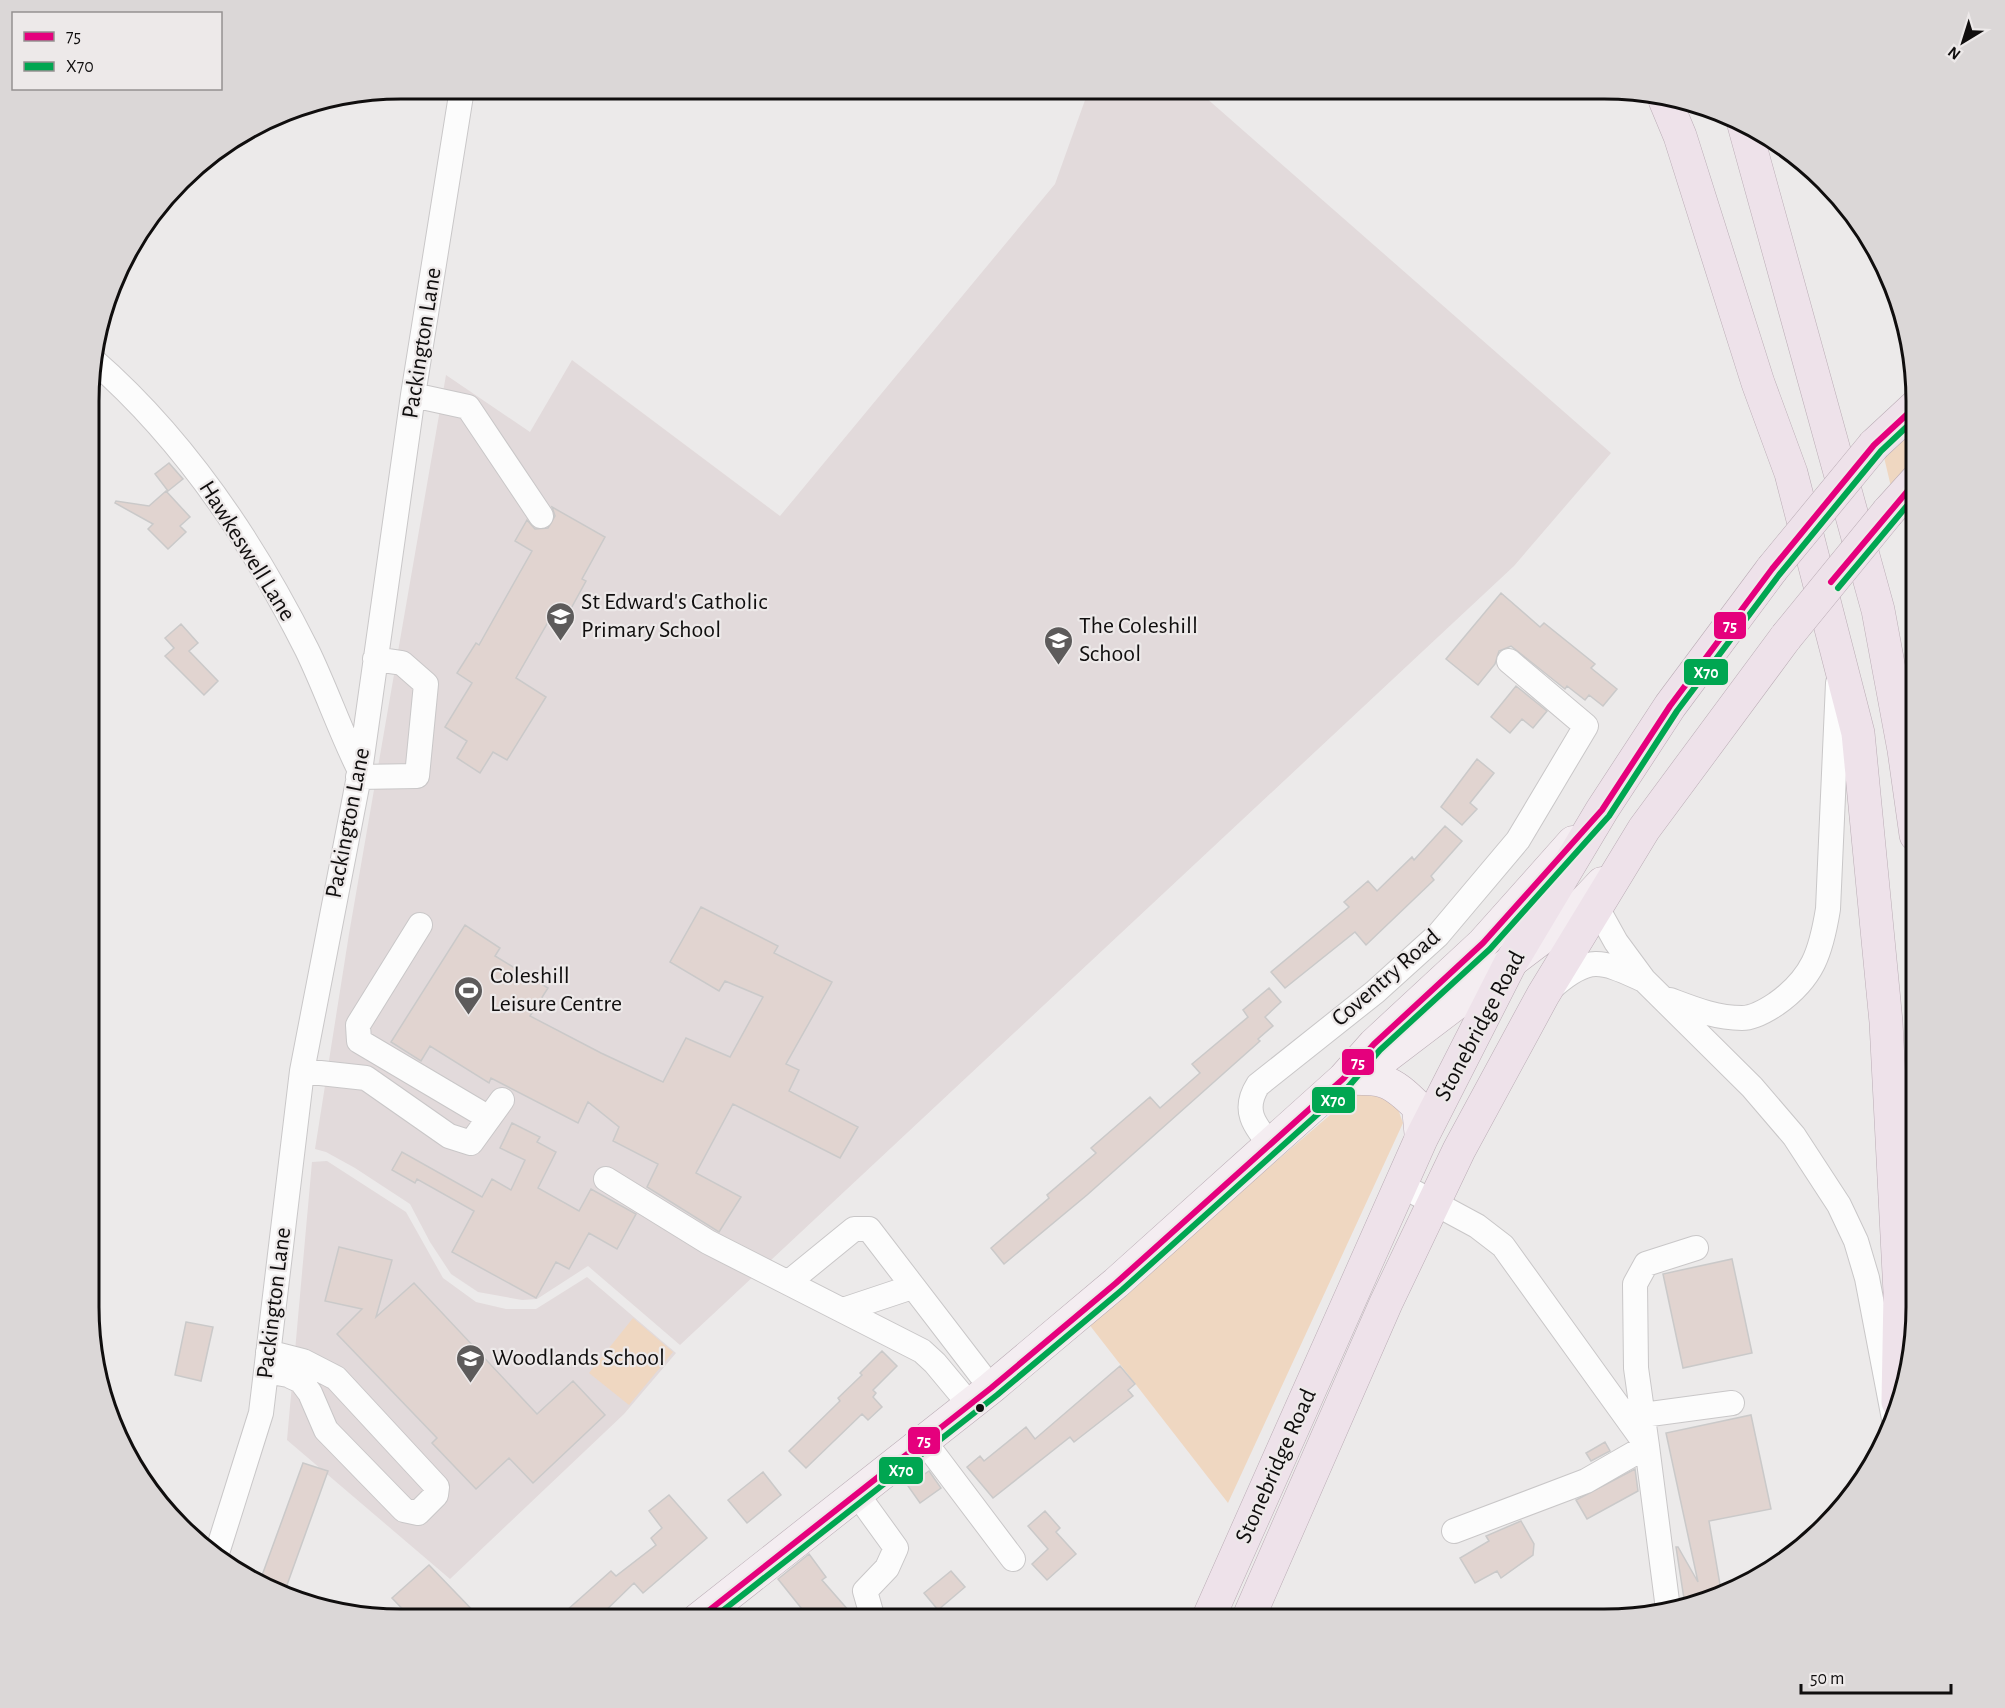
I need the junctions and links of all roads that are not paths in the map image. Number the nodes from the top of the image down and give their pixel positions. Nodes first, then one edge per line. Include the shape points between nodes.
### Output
1 (460, 99) edge
2 (1667, 106) edge
3 (1747, 135) edge
4 (101, 367) edge
5 (413, 395) junction
6 (1906, 415) edge
7 (1906, 492) edge
8 (541, 516) dead end
9 (375, 659) junction
10 (1839, 659) junction
11 (1509, 661) dead end
12 (1904, 750) junction
13 (1906, 757) edge
14 (1906, 764) edge
15 (359, 774) junction
16 (1602, 810) junction
17 (1644, 830) junction
18 (1596, 906) junction
19 (420, 925) dead end
20 (1510, 964) junction
21 (1644, 980) junction
22 (1543, 995) junction
23 (1665, 998) junction
24 (302, 1071) junction
25 (420, 1077) junction
26 (1343, 1079) junction
27 (402, 1102) junction
28 (1421, 1139) junction
29 (1270, 1145) junction
30 (606, 1179) dead end
31 (1401, 1185) junction
32 (1434, 1203) junction
33 (1696, 1248) dead end
34 (789, 1282) junction
35 (912, 1287) junction
36 (843, 1310) junction
37 (267, 1362) junction
38 (1899, 1373) edge
39 (981, 1396) junction
40 (1732, 1402) dead end
41 (1891, 1402) edge
42 (1643, 1415) junction
43 (924, 1441) junction
44 (1647, 1446) junction
45 (857, 1494) junction
46 (1454, 1532) dead end
47 (219, 1548) edge
48 (1013, 1559) dead end
49 (1667, 1602) edge
50 (711, 1609) edge
51 (870, 1609) edge
52 (1212, 1609) edge
53 (1252, 1609) edge

1 - 5 street, Packington Lane
2 - 10 highway via 1791,473
3 - 12 highway via 1878,610
4 - 15 street, Hawkeswell Lane via 186,455 264,573 307,651
5 - 8 street via 468,407
5 - 9 street, Packington Lane
6 - 16 highway, Stonebridge Road, bridge via 1874,445 1772,569 1670,706
7 - 17 highway, Stonebridge Road, bridge via 1786,637
9 - 15 street, Packington Lane
9 - 15 street via 402,663 426,684 417,776
10 - 23 street via 1828,909 1823,939 1812,968 1794,991 1768,1010 1744,1018 1712,1015
10 - 38 highway via 1858,733 1886,1022 1900,1293
11 - 29 street, Coventry Road via 1586,726 1518,840 1438,935 1375,992 1258,1085 1249,1109 1253,1124
12 - 13 street
12 - 14 highway
15 - 24 street, Packington Lane
16 - 20 highway, Stonebridge Road
16 - 26 main road via 1483,943 1374,1044
17 - 18 highway, Stonebridge Road
17 - 20 main road via 1570,917
18 - 21 street
18 - 22 highway, Stonebridge Road
19 - 25 street via 357,1025 359,1041 365,1046
20 - 26 main road via 1385,1058
20 - 28 highway, Stonebridge Road
21 - 22 street via 1599,963 1575,968
21 - 23 street
22 - 32 highway, Stonebridge Road
23 - 41 street via 1794,1137 1839,1206 1856,1241 1867,1278
24 - 27 street via 366,1078
24 - 37 street, Packington Lane
25 - 27 street
25 - 27 street via 496,1109 471,1143 449,1136
26 - 28 main road via 1376,1078 1397,1086 1418,1107
26 - 29 main road
28 - 31 highway, Stonebridge Road
29 - 39 main road via 1116,1283
30 - 34 street
31 - 32 street
31 - 52 highway, Stonebridge Road
32 - 44 street via 1503,1246
32 - 53 highway, Stonebridge Road
33 - 42 street via 1646,1264 1635,1284 1636,1368
34 - 35 street via 854,1229 868,1229
34 - 36 street
35 - 36 street
35 - 39 street
36 - 39 street via 922,1351
37 - 37 street via 303,1361 336,1378 437,1487 436,1495 418,1513 404,1510 326,1430 301,1381
37 - 47 street, Packington Lane via 261,1413
39 - 43 main road
40 - 42 street
42 - 44 street
43 - 45 main road
43 - 48 street
44 - 46 street via 1586,1481
44 - 49 street
45 - 50 main road
45 - 51 street via 896,1548 887,1568 865,1591

